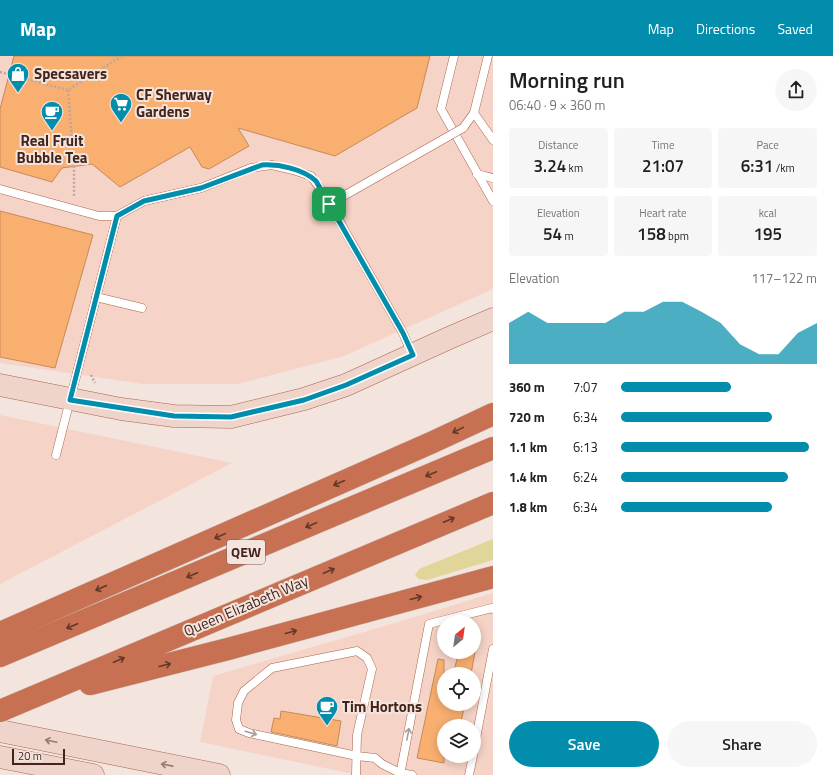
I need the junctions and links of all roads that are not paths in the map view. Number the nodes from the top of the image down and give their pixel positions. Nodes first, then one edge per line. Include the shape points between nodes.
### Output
1 (454, 56) edge
2 (488, 56) edge
3 (474, 113) junction
4 (493, 140) edge
5 (477, 174) junction
6 (493, 178) edge
7 (0, 189) edge
8 (493, 201) edge
9 (329, 204) junction
10 (117, 216) junction
11 (96, 297) junction
12 (142, 308) dead end
13 (493, 319) edge
14 (413, 355) junction
15 (0, 385) edge
16 (70, 400) junction
17 (493, 414) edge
18 (493, 448) edge
19 (56, 455) dead end
20 (493, 503) edge
21 (493, 577) edge
22 (493, 608) edge
23 (0, 633) edge
24 (493, 649) edge
25 (0, 656) edge
26 (10, 707) edge
27 (480, 719) edge
28 (0, 731) edge
29 (357, 756) junction
30 (0, 757) edge
31 (472, 763) edge
32 (400, 774) edge
33 (93, 775) edge
34 (220, 775) edge
35 (356, 775) edge
36 (412, 775) edge
37 (469, 775) edge

1 - 5 lane via 441,110
2 - 3 lane
3 - 4 lane
3 - 9 lane, bridge via 463,128
5 - 6 lane
5 - 8 lane
7 - 10 lane via 99,216
9 - 10 lane via 311,176 272,165 251,168 201,188 144,201
9 - 14 lane
10 - 11 lane
11 - 12 lane
11 - 16 lane
13 - 14 street
14 - 16 street via 346,385 304,400 231,417 174,416
15 - 16 street
16 - 19 lane
17 -> 23 highway
18 -> 25 highway, QEW
26 -> 20 highway, Queen Elizabeth Way
26 -> 21 highway
32 -> 22 lane via 429,624
24 - 27 lane
34 -> 28 street
29 -> 29 lane via 357,735 372,669 367,658 357,651 272,668 244,691 238,703 236,720 239,729
29 - 32 lane via 375,758
29 - 35 lane
30 - 33 street
31 - 37 lane
32 - 36 lane

